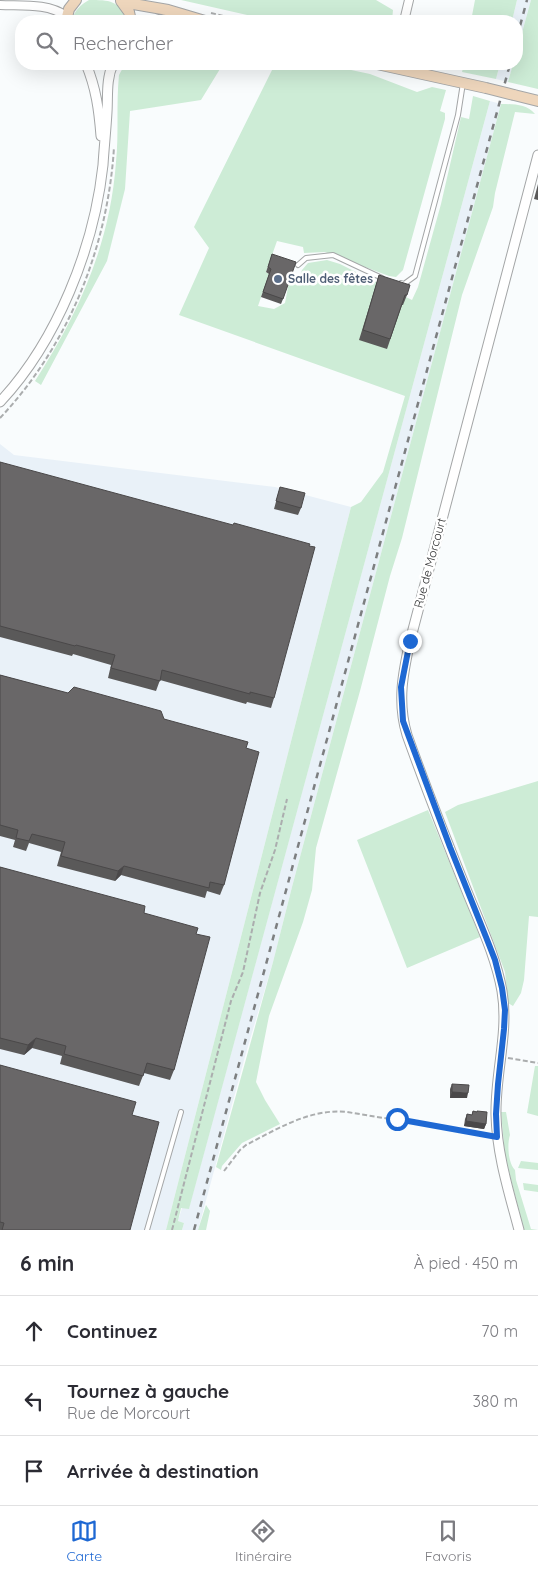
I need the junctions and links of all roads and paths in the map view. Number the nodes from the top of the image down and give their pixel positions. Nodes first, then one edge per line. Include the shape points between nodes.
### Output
1 (76, 0) edge
2 (121, 1) edge
3 (406, 1) edge
4 (0, 5) edge
5 (67, 12) edge
6 (130, 15) edge
7 (185, 15) edge
8 (405, 15) edge
9 (88, 70) edge
10 (111, 70) edge
11 (410, 70) edge
12 (463, 83) junction
13 (538, 101) edge
14 (538, 155) edge
15 (102, 166) junction
16 (298, 265) edge
17 (383, 278) edge
18 (398, 283) edge
19 (0, 402) edge
20 (287, 800) dead end
21 (501, 1057) junction
22 (538, 1063) edge
23 (181, 1112) dead end
24 (497, 1137) junction
25 (224, 1171) dead end
26 (147, 1230) edge
27 (172, 1230) edge
28 (519, 1230) edge

1 - 5 main road
2 - 6 main road
2 - 7 main road
3 - 8 street
4 - 5 street
9 - 15 street via 99,106
10 - 15 street
11 - 12 main road
12 - 13 main road, bridge
12 - 18 lane via 458,115 415,276 404,284
14 - 21 street, Rue de Morcourt via 410,641 401,687 407,735 495,960 505,1010
15 - 19 street via 89,237 73,282 34,358
16 - 17 lane via 306,258 333,255
20 - 27 path
21 - 22 path
21 - 24 street, Rue de Morcourt
23 - 26 lane
24 - 25 path via 324,1111 246,1146
24 - 28 street, Rue de Morcourt via 501,1166

